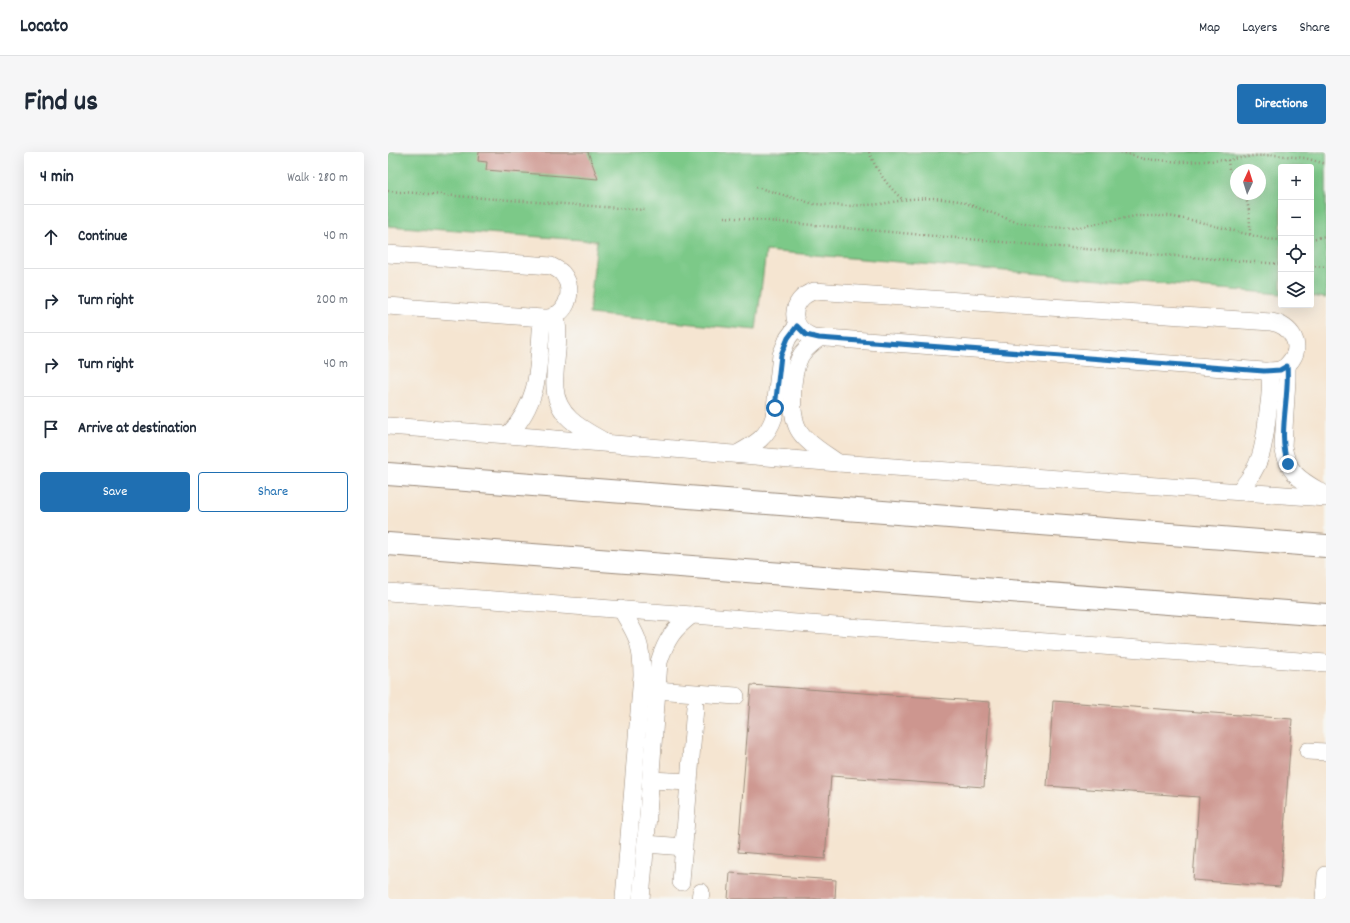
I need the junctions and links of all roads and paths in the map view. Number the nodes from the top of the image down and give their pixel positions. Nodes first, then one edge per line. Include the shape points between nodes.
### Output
1 (869, 152) edge
2 (1121, 152) edge
3 (1228, 160) junction
4 (1326, 164) edge
5 (1230, 170) edge
6 (756, 187) dead end
7 (388, 191) edge
8 (903, 200) junction
9 (1247, 200) edge
10 (645, 210) dead end
11 (724, 217) dead end
12 (1250, 235) junction
13 (1326, 236) edge
14 (1314, 238) edge
15 (1278, 240) edge
16 (388, 254) edge
17 (1278, 264) edge
18 (1314, 266) edge
19 (1326, 268) edge
20 (388, 306) edge
21 (549, 316) junction
22 (797, 326) junction
23 (819, 338) junction
24 (1287, 366) junction
25 (1270, 371) junction
26 (388, 426) edge
27 (508, 435) junction
28 (610, 443) junction
29 (737, 454) junction
30 (838, 463) junction
31 (388, 474) edge
32 (1239, 491) junction
33 (1326, 495) edge
34 (1326, 498) edge
35 (388, 544) edge
36 (1326, 546) edge
37 (388, 592) edge
38 (621, 609) junction
39 (692, 615) junction
40 (1326, 615) edge
41 (1326, 662) edge
42 (656, 690) junction
43 (736, 696) dead end
44 (695, 708) dead end
45 (1308, 750) dead end
46 (1326, 752) edge
47 (651, 780) junction
48 (689, 782) junction
49 (646, 844) junction
50 (684, 847) junction
51 (1326, 875) edge
52 (681, 882) dead end
53 (624, 899) edge
54 (641, 899) edge
55 (1324, 899) edge

1 - 8 path via 888,186
2 - 3 path via 1144,159 1181,162
3 - 4 path via 1275,155 1305,158
3 - 5 path
6 - 8 path via 814,204 848,206
7 - 10 path
8 - 12 path via 934,198 960,201 1016,222 1039,226 1075,228 1136,216 1168,216
9 - 12 path
11 - 17 path
12 - 15 path
13 - 14 path
16 - 21 street via 551,266 561,272 568,282 570,293 567,304 560,312
18 - 19 path
20 - 21 street
21 - 27 street via 536,387 528,408
21 - 28 street via 558,332 555,388 561,408 574,424
22 - 23 street via 806,335
22 - 24 street via 795,307 802,296 814,291 1271,322 1289,330 1295,342 1294,355
22 - 29 street via 788,338 781,355 771,424 763,438
23 - 25 street
23 - 30 street via 800,356 794,374 793,418 806,440
24 - 25 street
24 - 33 street via 1283,446 1285,456 1293,472 1300,479
25 - 32 street via 1271,388 1264,445 1260,460
26 - 27 street
27 - 28 street
28 - 29 street
29 - 30 street
30 - 32 street
31 - 36 main road
32 - 34 street
35 - 40 main road
37 - 38 street
38 - 39 street
38 - 53 street via 636,634 642,662
39 - 41 street
39 - 42 street via 670,635 663,648
42 - 43 street
42 - 47 street
44 - 48 street
45 - 46 street
47 - 48 street
47 - 49 street
48 - 50 street
49 - 50 street
49 - 54 street
50 - 52 street
51 - 55 street

